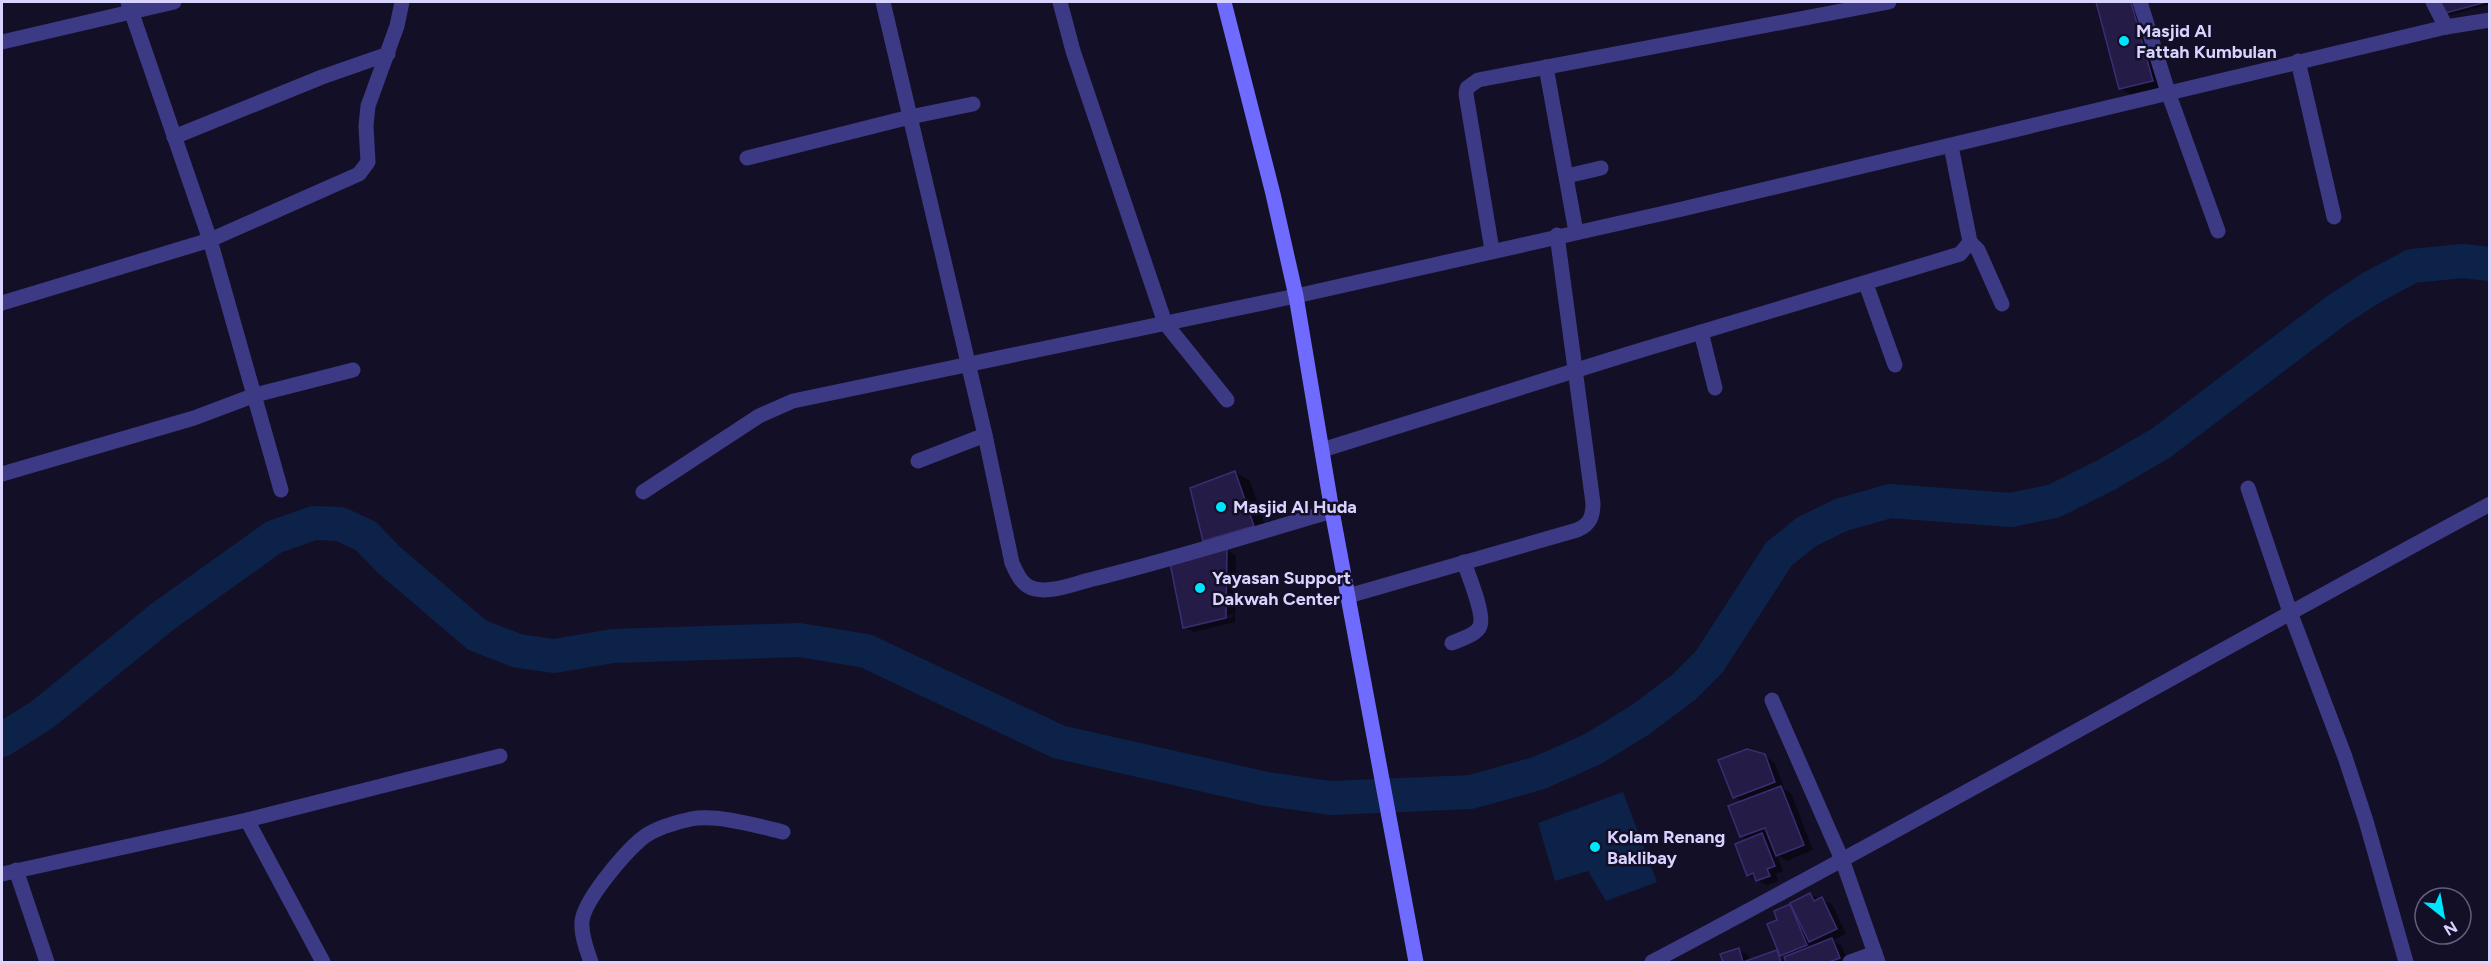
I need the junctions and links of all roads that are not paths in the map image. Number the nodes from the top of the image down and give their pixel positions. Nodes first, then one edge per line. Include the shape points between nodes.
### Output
1 (174, 2) edge
2 (402, 2) edge
3 (883, 2) edge
4 (1060, 2) edge
5 (1224, 2) edge
6 (1889, 2) edge
7 (2140, 2) edge
8 (2433, 2) edge
9 (130, 7) edge
10 (2490, 20) edge
11 (2446, 27) junction
12 (2, 42) edge
13 (388, 54) junction
14 (2298, 61) junction
15 (1546, 67) junction
16 (2168, 92) junction
17 (973, 104) dead end
18 (910, 117) junction
19 (174, 137) junction
20 (1951, 146) junction
21 (747, 158) dead end
22 (1601, 168) dead end
23 (1567, 176) junction
24 (2334, 217) dead end
25 (2218, 231) dead end
26 (1576, 232) junction
27 (1557, 236) junction
28 (210, 240) junction
29 (1970, 242) junction
30 (1492, 250) junction
31 (1866, 284) junction
32 (1296, 296) junction
33 (2, 303) edge
34 (2002, 304) dead end
35 (1164, 323) junction
36 (1701, 332) junction
37 (1895, 365) dead end
38 (968, 366) junction
39 (353, 370) dead end
40 (1576, 372) junction
41 (1716, 388) dead end
42 (255, 395) junction
43 (1227, 400) dead end
44 (986, 435) junction
45 (1322, 450) junction
46 (918, 461) dead end
47 (2, 474) edge
48 (2248, 488) dead end
49 (281, 490) dead end
50 (643, 492) dead end
51 (2490, 504) edge
52 (1332, 511) junction
53 (1464, 562) junction
54 (1348, 596) junction
55 (2290, 612) junction
56 (1452, 643) dead end
57 (1772, 700) dead end
58 (500, 756) dead end
59 (247, 820) junction
60 (783, 832) dead end
61 (1842, 862) junction
62 (9, 872) edge
63 (1877, 958) edge
64 (47, 963) edge
65 (323, 963) edge
66 (591, 963) edge
67 (1416, 963) edge
68 (1652, 963) edge
69 (1850, 963) edge
70 (2406, 963) edge

1 - 9 street
2 - 13 street
3 - 18 street
4 - 35 street
5 - 32 main road
6 - 15 street
7 - 16 street
8 - 11 street
9 - 12 street
9 - 19 street
10 - 11 street
11 - 14 street
13 - 19 street
13 - 28 street via 368,105 369,154 365,169 346,182
14 - 16 street
14 - 24 street
15 - 23 street
15 - 30 street via 1478,80 1467,88
16 - 20 street
16 - 25 street
17 - 18 street
18 - 21 street
18 - 38 street
19 - 28 street
20 - 26 street
20 - 29 street
22 - 23 street
23 - 26 street
26 - 27 street
27 - 30 street
27 - 40 street
28 - 33 street
28 - 42 street
29 - 31 street via 1960,254
29 - 34 street via 1978,250
30 - 32 street
31 - 36 street
31 - 37 street
32 - 35 street
32 - 45 main road
35 - 38 street
35 - 43 street
36 - 40 street
36 - 41 street
38 - 44 street
38 - 50 street via 816,395 775,407
39 - 42 street
40 - 45 street
40 - 53 street via 1593,503 1590,520 1577,530
42 - 47 street via 194,418
42 - 49 street
44 - 46 street
44 - 52 street via 1012,563 1017,576 1035,589 1050,590 1117,573
45 - 52 main road
48 - 55 street
51 - 55 street
52 - 54 main road
53 - 54 street
53 - 56 street via 1481,617 1480,627
54 - 67 main road
55 - 61 street
55 - 70 street via 2349,768
57 - 61 street
58 - 59 street
59 - 62 street
59 - 65 street
60 - 66 street via 740,821 693,818 641,839 606,877 582,921
61 - 63 street
61 - 68 street
62 - 64 street
63 - 69 street

